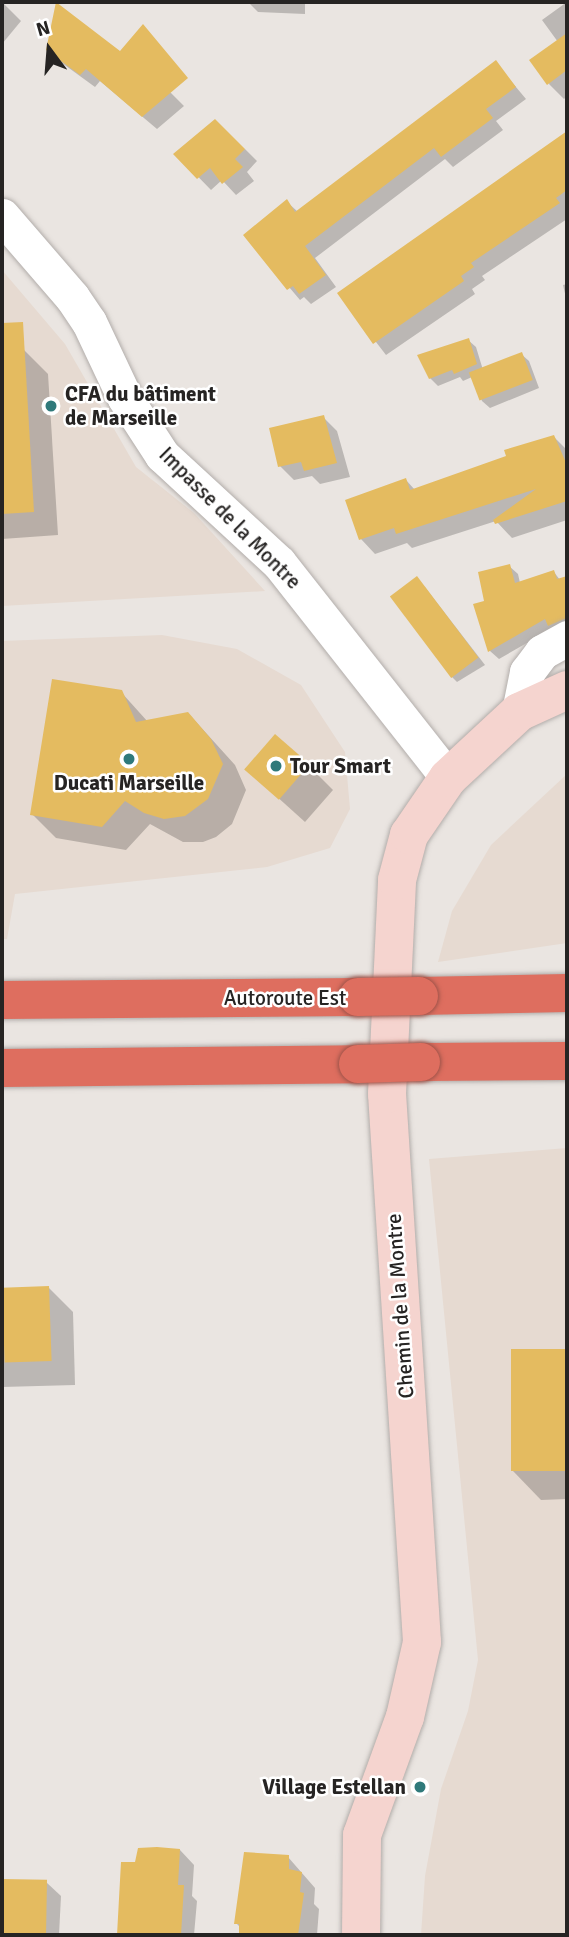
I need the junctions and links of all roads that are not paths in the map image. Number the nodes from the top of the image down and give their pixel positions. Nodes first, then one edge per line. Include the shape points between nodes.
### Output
1 (2, 216) edge
2 (567, 638) edge
3 (567, 690) edge
4 (519, 712) junction
5 (448, 778) junction
6 (567, 993) edge
7 (2, 1000) edge
8 (567, 1061) edge
9 (2, 1068) edge
10 (361, 1935) edge

1 - 5 street, Impasse de la Montre via 89,322 125,398 162,455 279,563
2 - 4 street via 542,652 527,672
3 - 4 street, Chemin de la Montre
4 - 5 street, Chemin de la Montre
5 - 10 street, Chemin de la Montre via 409,835 397,880 387,1094 422,1642 405,1717 362,1835
6 - 7 highway, Autoroute Est, bridge
8 - 9 highway, bridge

